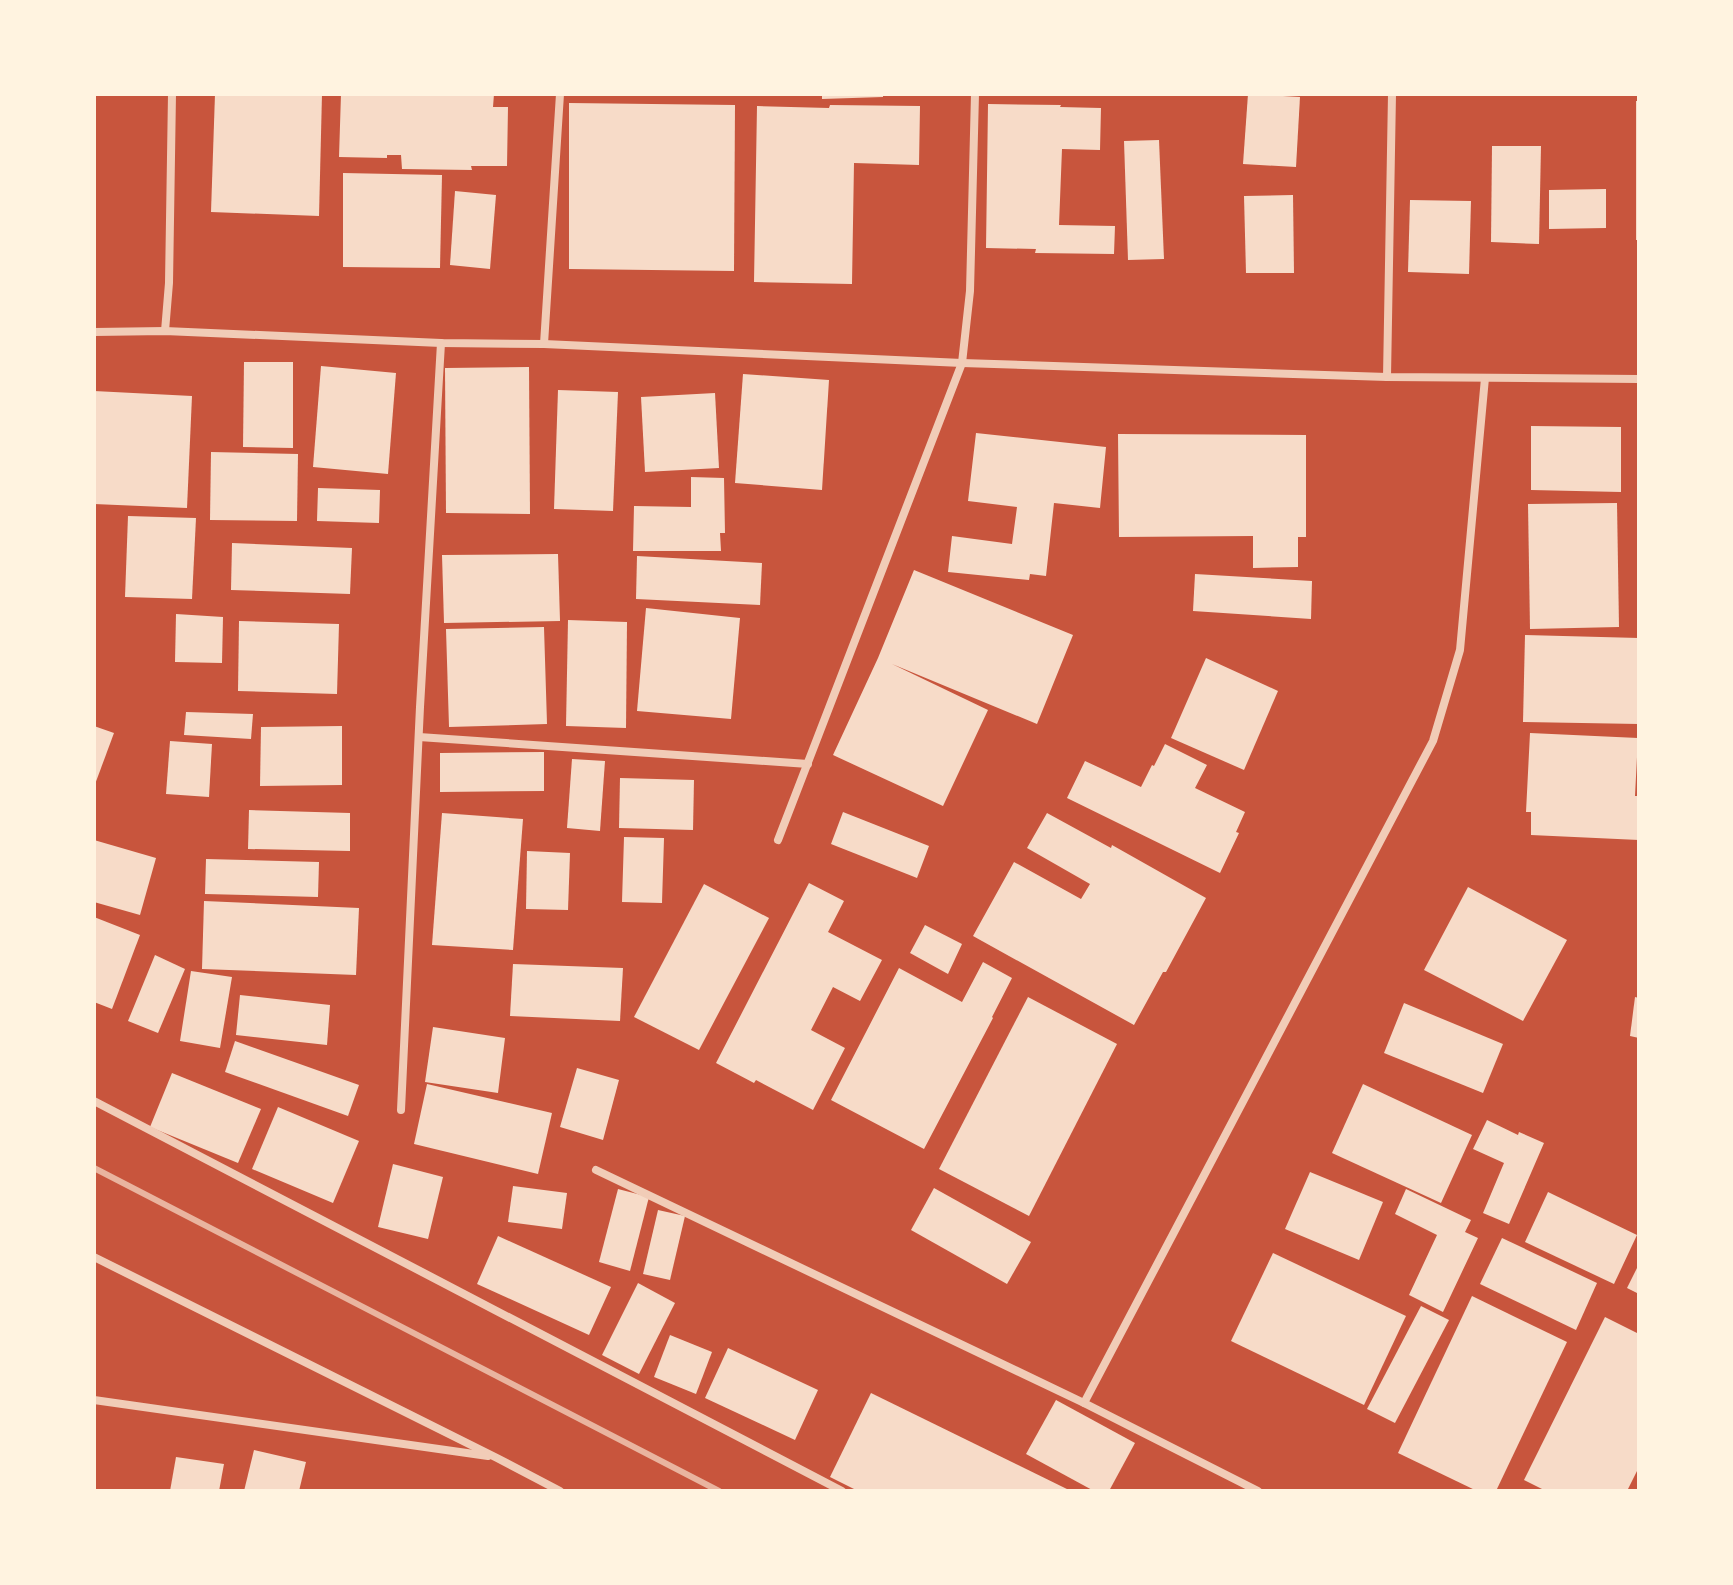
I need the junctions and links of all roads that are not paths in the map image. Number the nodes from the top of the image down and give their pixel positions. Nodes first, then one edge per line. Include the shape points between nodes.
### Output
1 (172, 94) edge
2 (560, 94) edge
3 (975, 94) edge
4 (1392, 94) edge
5 (165, 331) junction
6 (94, 332) edge
7 (441, 343) junction
8 (544, 344) junction
9 (962, 363) junction
10 (1387, 377) junction
11 (1485, 378) junction
12 (1639, 379) edge
13 (419, 737) junction
14 (808, 764) junction
15 (778, 840) dead end
16 (94, 1101) edge
17 (401, 1110) dead end
18 (596, 1170) dead end
19 (94, 1257) edge
20 (94, 1400) edge
21 (1084, 1403) junction
22 (497, 1458) junction
23 (560, 1491) edge
24 (842, 1491) edge
25 (1258, 1491) edge

1 - 5 street
2 - 8 street
3 - 9 street via 970,291
4 - 10 street
5 - 6 street
5 - 7 street
7 - 8 street
7 - 13 street
8 - 9 street
9 - 10 street
9 - 14 street
10 - 11 street
11 - 12 street
11 - 21 street via 1460,650 1433,741
13 - 14 street
13 - 17 street
14 - 15 street
16 - 24 street
18 - 21 street
19 - 22 street
20 - 22 street
21 - 25 street
22 - 23 street

